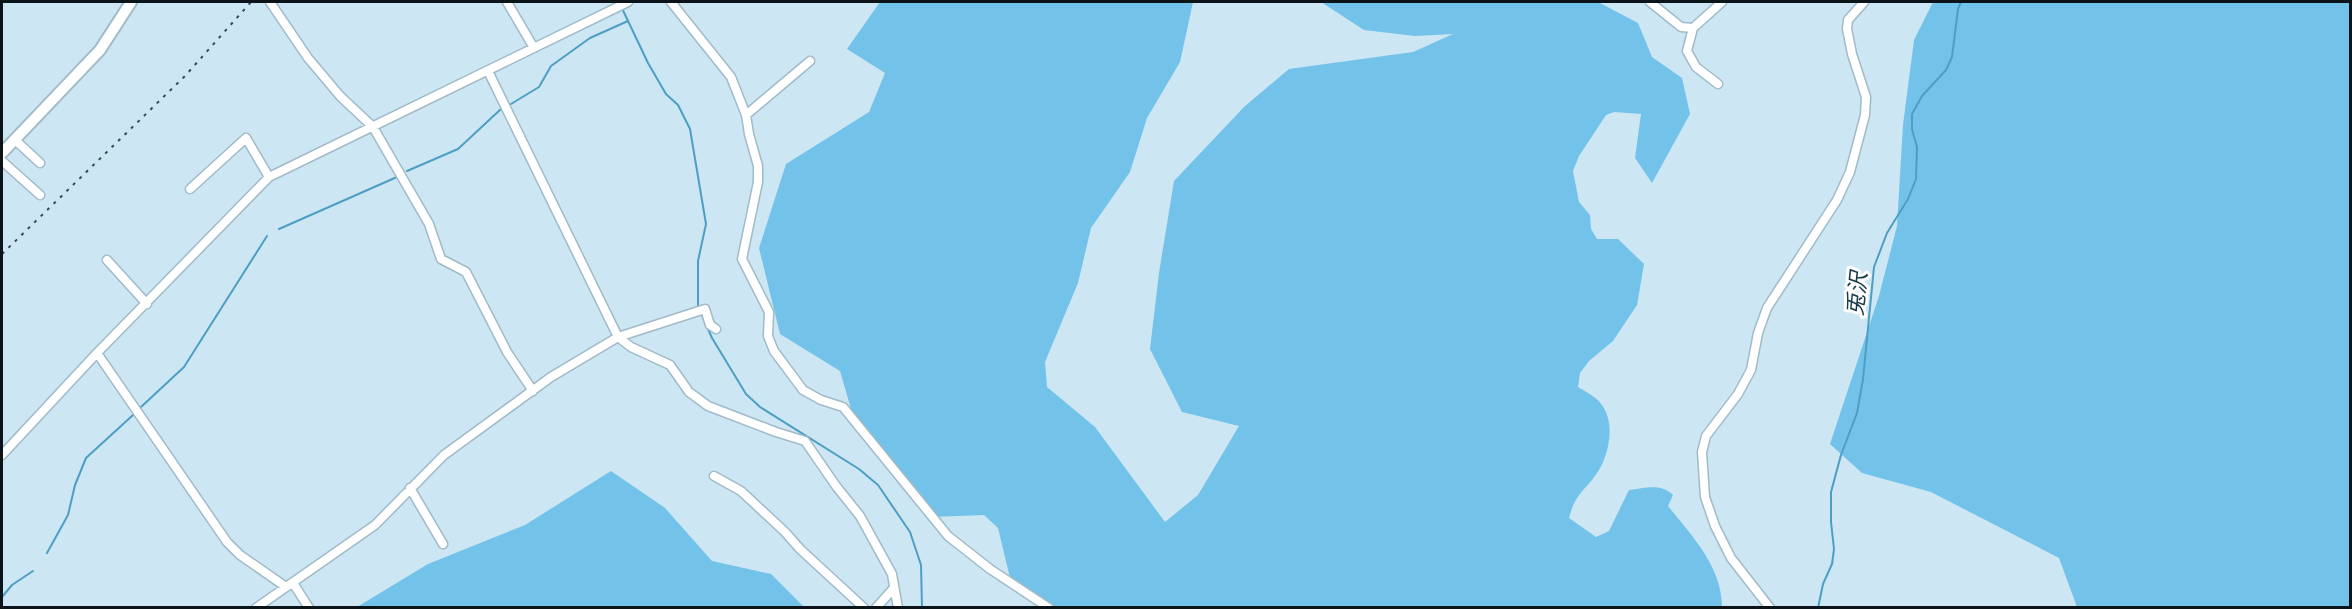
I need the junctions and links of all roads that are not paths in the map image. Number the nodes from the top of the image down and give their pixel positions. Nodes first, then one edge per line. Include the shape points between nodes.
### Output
1 (131, 2) edge
2 (270, 2) edge
3 (507, 2) edge
4 (604, 2) edge
5 (628, 2) edge
6 (671, 2) edge
7 (1650, 2) edge
8 (1722, 2) edge
9 (1864, 2) edge
10 (609, 11) junction
11 (1693, 28) junction
12 (534, 48) junction
13 (810, 61) dead end
14 (488, 71) junction
15 (1718, 84) dead end
16 (746, 116) junction
17 (373, 127) junction
18 (15, 139) junction
19 (2, 153) edge
20 (2, 161) edge
21 (40, 163) dead end
22 (269, 177) junction
23 (190, 189) dead end
24 (40, 195) dead end
25 (107, 260) dead end
26 (147, 304) junction
27 (716, 329) dead end
28 (618, 337) junction
29 (97, 353) junction
30 (533, 391) junction
31 (2, 455) edge
32 (714, 476) dead end
33 (410, 488) junction
34 (443, 543) dead end
35 (290, 585) junction
36 (894, 588) junction
37 (256, 608) edge
38 (309, 608) edge
39 (864, 608) edge
40 (876, 608) edge
41 (898, 608) edge
42 (1049, 608) edge
43 (1770, 608) edge

1 - 18 street via 100,50
2 - 17 street via 308,58
3 - 12 street
4 - 10 street
5 - 10 street
6 - 16 street via 731,76
7 - 11 street via 1681,27
8 - 11 street
9 - 43 street via 1848,20 1847,29 1866,97 1850,172 1838,200 1767,308 1752,370 1706,436 1702,452 1705,497 1715,526 1731,558
10 - 12 street
11 - 15 street via 1687,51 1696,67
12 - 14 street
13 - 16 street
14 - 17 street
14 - 28 street
16 - 42 street via 758,182 742,260 769,312 768,336 774,351 803,390 843,407 948,536
17 - 22 street
17 - 30 street via 429,224 441,259 466,272 507,352
18 - 19 street
18 - 21 street
20 - 24 street
22 - 23 street via 246,138
22 - 26 street
25 - 26 street
26 - 29 street
27 - 28 street via 710,325 705,309
28 - 30 street
28 - 36 street via 670,365 689,392 708,406 805,441 860,516 892,574
29 - 31 street
29 - 35 street via 227,542 240,555
30 - 33 street via 444,455
32 - 39 street via 741,491
33 - 34 street
33 - 35 street via 375,525
35 - 37 street
35 - 38 street
36 - 40 street
36 - 41 street

